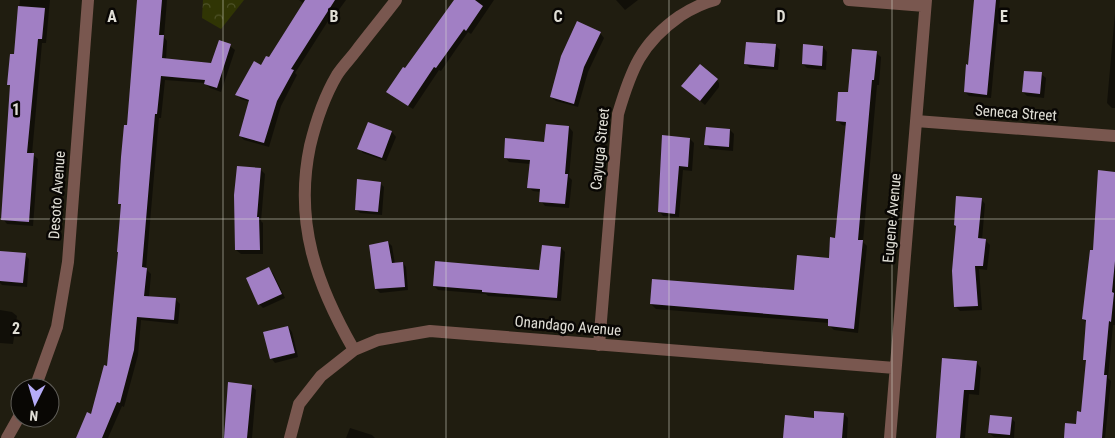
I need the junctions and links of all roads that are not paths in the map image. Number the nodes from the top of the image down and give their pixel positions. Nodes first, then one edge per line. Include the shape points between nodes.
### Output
1 (88, 0) edge
2 (396, 0) edge
3 (715, 0) edge
4 (849, 0) edge
5 (925, 3) edge
6 (916, 121) junction
7 (1115, 136) edge
8 (599, 345) junction
9 (354, 350) junction
10 (895, 368) junction
11 (39, 378) edge
12 (290, 438) edge
13 (890, 438) edge

1 - 11 street, Desoto Avenue via 68,262 57,327
2 - 9 street via 338,74 323,103 306,168 304,207 311,254 326,297
3 - 8 street, Cayuga Street via 691,9 658,33 644,48 628,80 618,114
4 - 5 street
5 - 6 street, Eugene Avenue
6 - 7 street, Seneca Street
6 - 10 street, Eugene Avenue
8 - 9 street, Onandago Avenue via 430,331 378,340
8 - 10 street, Onandago Avenue
9 - 12 street, Onandago Avenue via 321,376 299,404
10 - 13 street, Eugene Avenue

